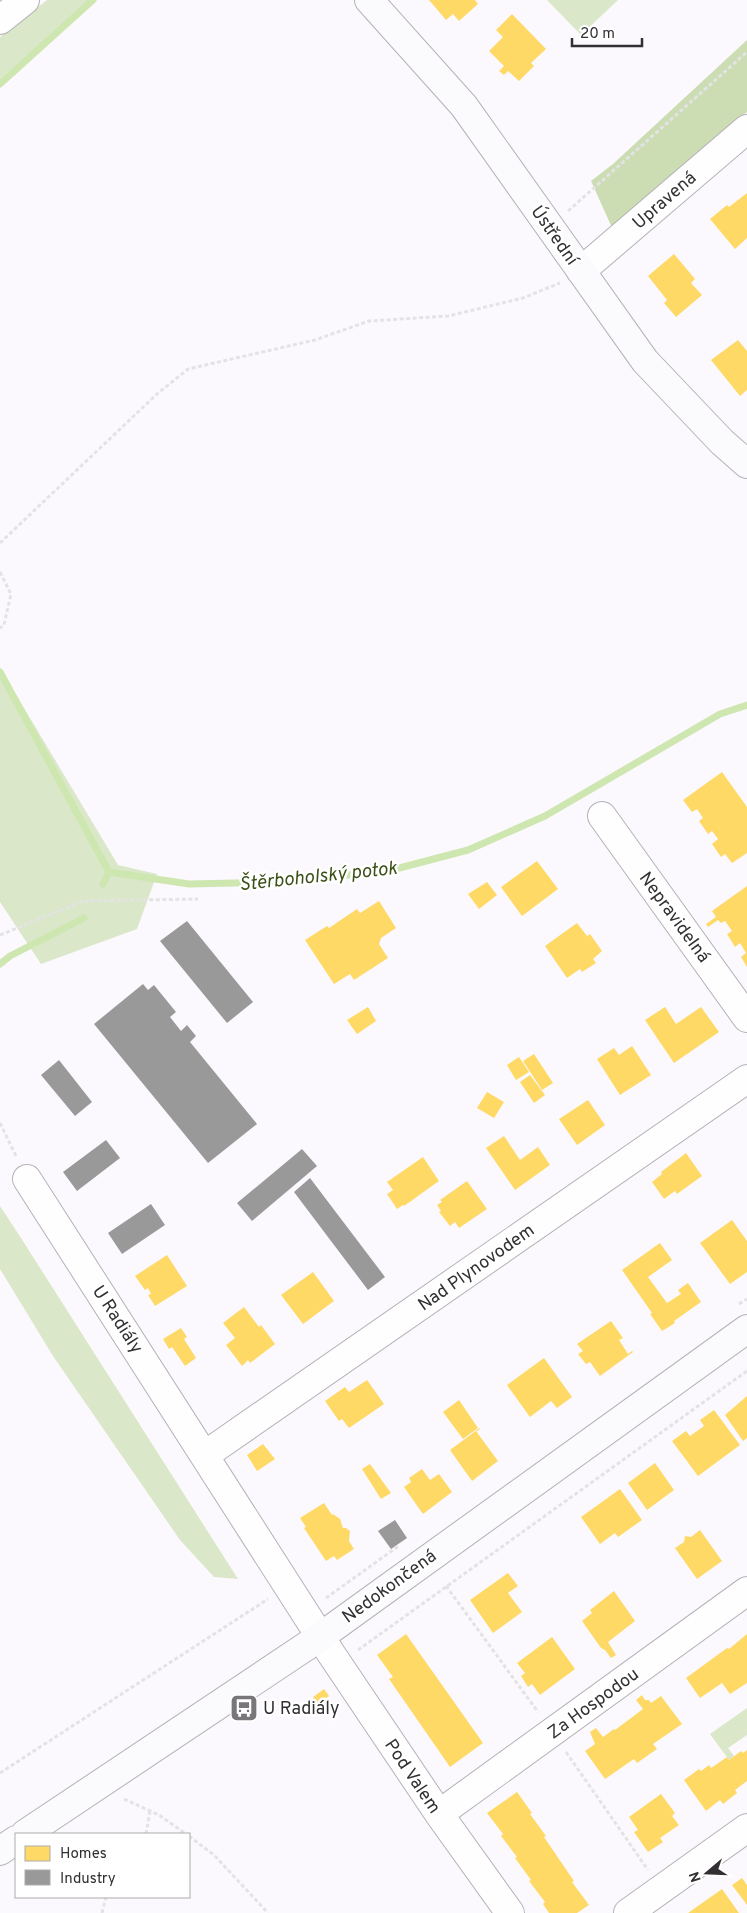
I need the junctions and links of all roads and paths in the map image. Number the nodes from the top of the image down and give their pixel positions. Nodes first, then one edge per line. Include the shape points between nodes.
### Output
1 (25, 0) edge
2 (369, 0) edge
3 (0, 20) edge
4 (747, 52) edge
5 (747, 129) edge
6 (550, 227) junction
7 (581, 271) junction
8 (747, 464) edge
9 (0, 543) edge
10 (0, 572) edge
11 (0, 628) edge
12 (602, 816) dead end
13 (198, 899) dead end
14 (0, 935) edge
15 (747, 1018) edge
16 (747, 1079) edge
17 (0, 1123) edge
18 (27, 1179) joint
19 (747, 1328) edge
20 (205, 1455) junction
21 (288, 1586) junction
22 (747, 1591) edge
23 (320, 1637) junction
24 (0, 1773) edge
25 (123, 1799) dead end
26 (150, 1811) junction
27 (439, 1814) junction
28 (747, 1828) edge
29 (26, 1833) edge
30 (146, 1833) edge
31 (184, 1833) edge
32 (190, 1837) edge
33 (15, 1841) edge
34 (0, 1851) edge
35 (106, 1898) edge
36 (102, 1913) edge
37 (268, 1913) edge
38 (510, 1913) edge
39 (628, 1913) edge

1 - 3 street
2 - 6 street, Ústřední via 464,106
4 - 6 path
5 - 7 street, Upravená
6 - 7 street, Ústřední
7 - 8 street, Ústřední via 645,361
7 - 9 path via 523,298 448,316 369,322 315,340 188,369 157,394
10 - 11 path via 11,594 4,625
12 - 15 street, Nepravidelná
13 - 14 path via 83,901
16 - 20 street, Nad Plynovodem
17 - 18 path
18 - 20 street, U Radiály
19 - 23 street, Nedokončená
20 - 21 street, U Radiály
21 - 23 street, U Radiály
21 - 24 path
22 - 27 street, Za Hospodou
23 - 27 street, Pod Valem
23 - 29 street, Nedokončená
25 - 26 path
26 - 30 path
26 - 31 path
27 - 38 street, Pod Valem
28 - 39 street
32 - 37 path via 214,1855
33 - 34 street
35 - 36 path

